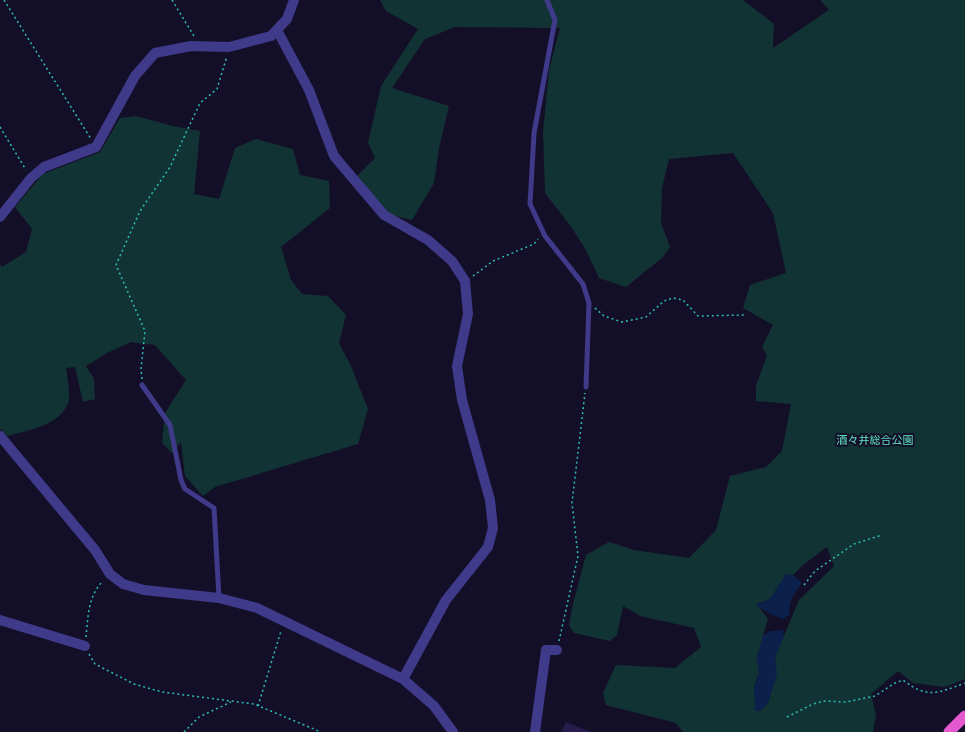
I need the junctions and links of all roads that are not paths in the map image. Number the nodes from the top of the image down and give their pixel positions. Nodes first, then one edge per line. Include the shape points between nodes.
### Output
1 (294, 0) edge
2 (547, 0) edge
3 (277, 30) junction
4 (0, 217) edge
5 (142, 385) road end
6 (586, 387) road end
7 (0, 436) edge
8 (219, 598) junction
9 (0, 620) edge
10 (85, 646) road end
11 (557, 650) road end
12 (403, 679) junction
13 (965, 716) edge
14 (454, 732) edge
15 (535, 732) edge
16 (948, 732) edge

1 - 3 street via 287,19
2 - 6 lane via 555,20 534,134 530,204 543,233 583,284 589,303
3 - 4 street via 271,36 229,47 200,46 155,53 135,76 96,147 44,167 31,178
3 - 12 street via 309,90 334,156 384,215 428,240 452,261 465,281 468,314 457,366 464,407 490,500 493,528 488,547 446,600
5 - 8 lane via 170,425 180,480 185,489 214,508
7 - 8 street via 95,550 110,574 124,584 144,590
8 - 12 street via 256,608
9 - 10 street
11 - 15 street via 546,650
12 - 14 street via 434,706
13 - 16 highway

